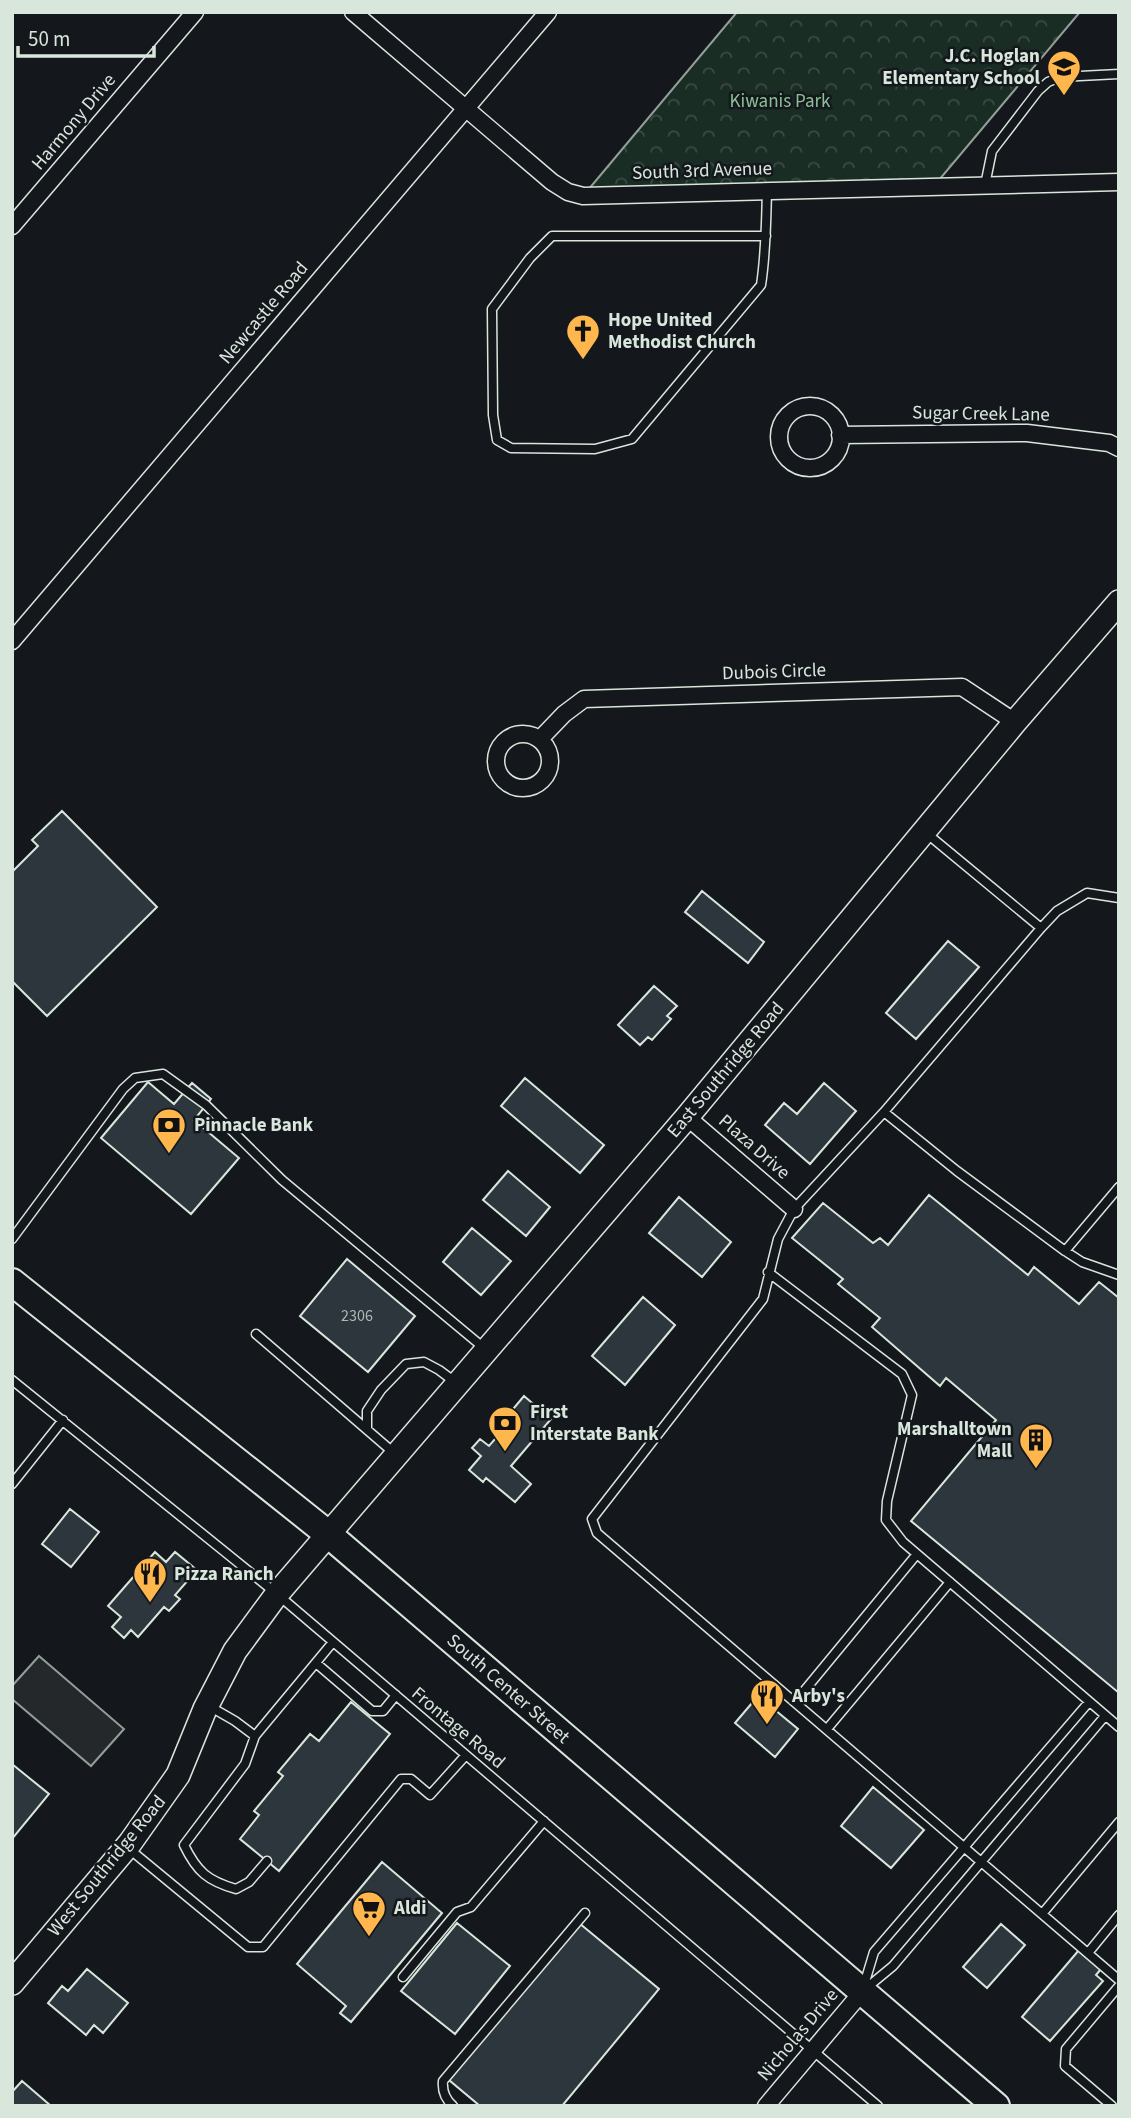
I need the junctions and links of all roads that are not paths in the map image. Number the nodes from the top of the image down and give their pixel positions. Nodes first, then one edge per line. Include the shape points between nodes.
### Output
1 (195, 12) edge
2 (354, 12) edge
3 (548, 12) edge
4 (1119, 74) edge
5 (466, 107) junction
6 (1119, 182) edge
7 (985, 185) junction
8 (767, 191) junction
9 (12, 226) edge
10 (766, 236) junction
11 (840, 435) dead end
12 (1119, 448) edge
13 (1119, 601) edge
14 (12, 641) edge
15 (1015, 722) junction
16 (540, 739) dead end
17 (924, 831) junction
18 (1119, 898) edge
19 (1041, 928) junction
20 (884, 1112) junction
21 (687, 1117) junction
22 (1119, 1187) edge
23 (794, 1209) junction
24 (12, 1239) edge
25 (1065, 1251) junction
26 (1117, 1271) edge
27 (768, 1272) junction
28 (12, 1282) edge
29 (256, 1334) dead end
30 (486, 1350) junction
31 (12, 1380) edge
32 (457, 1384) junction
33 (63, 1420) junction
34 (367, 1428) junction
35 (396, 1455) junction
36 (12, 1484) edge
37 (328, 1534) junction
38 (917, 1554) junction
39 (950, 1582) junction
40 (277, 1594) junction
41 (333, 1642) junction
42 (316, 1663) junction
43 (396, 1695) junction
44 (795, 1702) junction
45 (1089, 1702) junction
46 (207, 1705) junction
47 (378, 1713) junction
48 (1105, 1716) junction
49 (378, 1724) dead end
50 (1119, 1727) edge
51 (827, 1729) junction
52 (255, 1736) junction
53 (466, 1755) junction
54 (544, 1821) junction
55 (1119, 1822) edge
56 (127, 1847) junction
57 (965, 1847) junction
58 (267, 1861) dead end
59 (982, 1861) junction
60 (585, 1913) dead end
61 (1042, 1914) junction
62 (1119, 1915) edge
63 (1088, 1953) junction
64 (403, 1977) dead end
65 (1119, 1980) edge
66 (12, 1983) edge
67 (1119, 1986) edge
68 (862, 1992) junction
69 (813, 2050) junction
70 (453, 2106) edge
71 (766, 2106) edge
72 (878, 2106) edge
73 (996, 2106) edge
74 (1112, 2106) edge

1 - 9 street, Harmony Drive
2 - 5 street, South 3rd Avenue
3 - 5 street, Newcastle Road
4 - 7 lane via 1059,77 1048,82 992,151
5 - 8 street, South 3rd Avenue via 568,192 583,196
5 - 14 street, Newcastle Road
6 - 7 street, South 3rd Avenue
7 - 8 street, South 3rd Avenue
8 - 10 lane
10 - 10 lane via 761,285 632,439 595,449 511,448 498,440 493,415 492,309 552,236
11 - 12 street, Sugar Creek Lane via 1027,433
13 - 15 street, East Southridge Road
15 - 16 street, Dubois Circle via 961,687 584,699
15 - 17 street, East Southridge Road
17 - 19 lane
17 - 21 street, East Southridge Road
18 - 19 lane via 1087,893 1057,911
19 - 20 lane
20 - 23 lane
20 - 25 lane
21 - 23 street, Plaza Drive
21 - 30 street, East Southridge Road
22 - 25 lane
23 - 27 lane
24 - 30 lane via 123,1089 135,1078 163,1074 206,1105 282,1180
25 - 26 lane via 1082,1262
27 - 38 lane via 902,1374 912,1395 886,1520
27 - 44 lane via 763,1299 592,1519 597,1534
28 - 37 main road, South Center Street
29 - 34 lane
30 - 32 street, East Southridge Road
31 - 33 lane, Frontage Road
32 - 34 lane via 424,1362 406,1364 367,1411
32 - 35 street, East Southridge Road
33 - 36 lane
33 - 40 lane, Frontage Road
34 - 35 lane
35 - 37 street, East Southridge Road
37 - 40 street, West Southridge Road
37 - 68 main road, South Center Street
38 - 39 lane
38 - 44 lane
39 - 45 lane
39 - 51 lane
40 - 41 lane, Frontage Road
40 - 46 street, West Southridge Road via 235,1651
41 - 42 lane
41 - 43 lane, Frontage Road
42 - 47 lane
42 - 52 lane
43 - 47 lane
43 - 53 lane, Frontage Road
44 - 51 lane
45 - 48 lane
45 - 57 lane
46 - 52 lane
46 - 56 street, West Southridge Road via 178,1774
47 - 49 lane
48 - 50 lane
48 - 59 lane
51 - 57 lane
52 - 58 lane via 245,1764 184,1844 192,1861 214,1883 236,1889 249,1882
53 - 54 lane, Frontage Road
53 - 56 lane via 430,1795 411,1779 401,1779 263,1947 248,1948
54 - 64 lane via 471,1907 457,1912
54 - 69 lane, Frontage Road
55 - 61 lane
56 - 66 street, West Southridge Road
57 - 59 lane
57 - 68 lane via 874,1952
59 - 61 lane
59 - 68 lane via 893,1966
60 - 70 lane via 443,2081 442,2089
61 - 63 lane
62 - 63 lane
63 - 65 lane
67 - 74 lane via 1066,2049 1065,2066
68 - 69 street, Nicholas Drive
68 - 73 main road, South Center Street
69 - 71 street, Nicholas Drive
69 - 72 lane, Frontage Road

